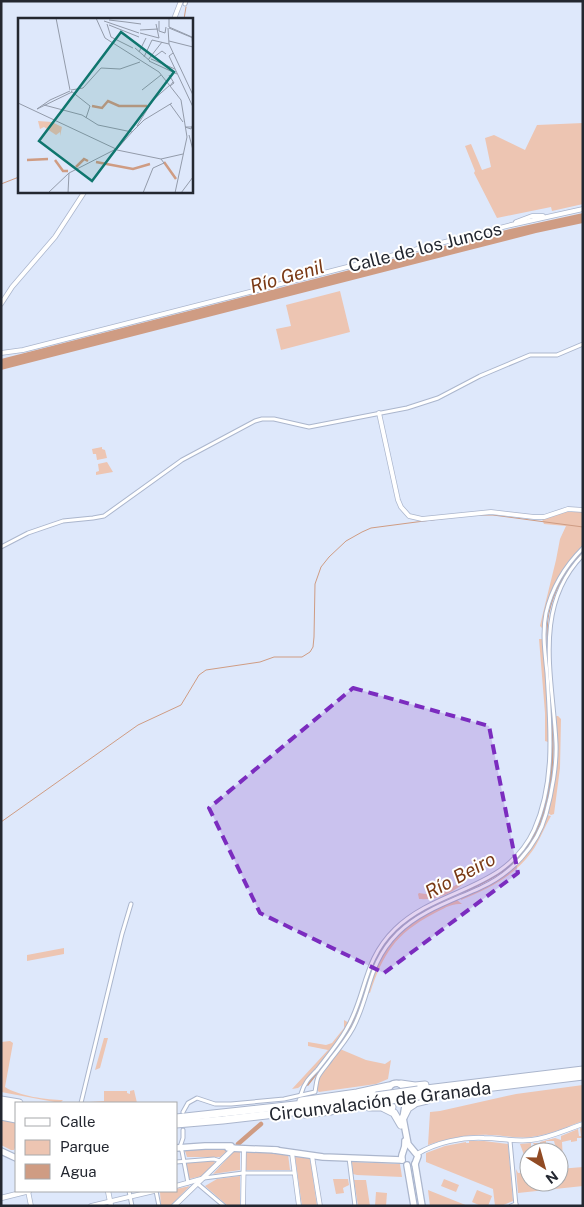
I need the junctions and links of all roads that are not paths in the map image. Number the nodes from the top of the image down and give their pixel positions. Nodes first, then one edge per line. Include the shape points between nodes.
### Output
1 (184, 2) edge
2 (175, 18) edge
3 (84, 192) edge
4 (583, 209) edge
5 (1, 304) edge
6 (583, 344) edge
7 (1, 352) edge
8 (378, 412) junction
9 (583, 510) edge
10 (1, 547) edge
11 (583, 548) edge
12 (583, 555) edge
13 (131, 904) dead end
14 (583, 1070) edge
15 (583, 1076) edge
16 (485, 1082) junction
17 (403, 1086) joint
18 (498, 1087) junction
19 (388, 1088) joint
20 (418, 1093) junction
21 (301, 1094) junction
22 (1, 1100) edge
23 (426, 1100) junction
24 (375, 1101) junction
25 (15, 1102) edge
26 (81, 1102) edge
27 (406, 1104) junction
28 (1, 1105) edge
29 (391, 1106) junction
30 (15, 1108) edge
31 (1, 1111) edge
32 (183, 1112) dead end
33 (267, 1112) junction
34 (15, 1114) edge
35 (1, 1116) edge
36 (178, 1118) edge
37 (15, 1119) edge
38 (402, 1121) junction
39 (178, 1124) edge
40 (583, 1124) edge
41 (182, 1130) dead end
42 (183, 1138) junction
43 (510, 1141) junction
44 (183, 1148) edge
45 (244, 1148) junction
46 (230, 1149) junction
47 (1, 1150) edge
48 (274, 1150) junction
49 (405, 1150) junction
50 (302, 1151) junction
51 (414, 1152) junction
52 (292, 1153) junction
53 (328, 1156) junction
54 (15, 1157) edge
55 (314, 1157) junction
56 (349, 1158) junction
57 (183, 1160) junction
58 (402, 1160) junction
59 (178, 1161) edge
60 (221, 1162) junction
61 (415, 1164) junction
62 (408, 1165) junction
63 (243, 1173) junction
64 (294, 1173) junction
65 (204, 1178) junction
66 (188, 1183) junction
67 (196, 1184) junction
68 (178, 1186) edge
69 (24, 1192) edge
70 (28, 1192) edge
71 (129, 1192) edge
72 (150, 1192) edge
73 (155, 1192) edge
74 (130, 1196) junction
75 (1, 1198) edge
76 (219, 1201) junction
77 (110, 1203) edge
78 (516, 1205) edge
79 (31, 1206) edge
80 (91, 1206) edge
81 (132, 1206) edge
82 (159, 1206) edge
83 (174, 1206) edge
84 (217, 1206) edge
85 (224, 1206) edge
86 (242, 1206) edge
87 (298, 1206) edge
88 (320, 1206) edge
89 (355, 1206) edge
90 (414, 1206) edge
91 (422, 1206) edge
92 (510, 1206) edge

1 - 2 street
3 - 5 street via 55,237
4 - 7 street, Calle de los Juncos via 532,216 511,225 23,350
6 - 8 street via 557,355 530,355 429,402
8 - 9 street via 400,507 409,516 422,519 491,512 544,517 568,510
8 - 10 street via 309,427 274,419 255,421 182,460 104,516 62,521
11 - 21 street via 558,580 546,615 544,636 551,749 541,813 534,831 518,855 498,873 415,913 388,937 371,962 347,1029 308,1078
12 - 21 street via 562,582 551,615 549,636 555,758 546,814 537,836 523,856 501,876 402,929 376,964 352,1031 319,1075 315,1092
13 - 26 street
14 - 16 highway, Circunvalación de Granada
15 - 18 highway, Circunvalación de Granada
16 - 17 highway
16 - 20 highway, Circunvalación de Granada
17 - 19 main road via 394,1084
18 - 20 highway, Circunvalación de Granada
18 - 23 highway
19 - 33 highway via 272,1106
20 - 24 highway, Circunvalación de Granada, bridge
21 - 32 street via 284,1099 231,1104 215,1104 197,1098 188,1103
22 - 25 highway
23 - 27 highway
23 - 38 highway via 408,1108
24 - 29 highway
24 - 33 highway, Circunvalación de Granada
24 - 38 highway
27 - 29 main road via 399,1108
27 - 38 main road
28 - 30 highway
29 - 38 main road
31 - 34 highway
33 - 36 highway, Circunvalación de Granada
33 - 39 highway, Circunvalación de Granada
35 - 37 highway
38 - 49 main road
38 - 51 main road via 408,1144
40 - 43 street via 542,1138
41 - 42 street
42 - 44 street
42 - 44 street
43 - 51 street via 463,1139
43 - 78 street
44 - 46 main road
44 - 57 street
45 - 46 main road
45 - 48 main road
45 - 63 street
46 - 60 main road
47 - 54 main road
48 - 50 main road
48 - 52 main road
49 - 51 main road
49 - 58 main road
50 - 52 main road
50 - 53 main road
50 - 55 main road
51 - 61 main road via 418,1159
52 - 55 main road
52 - 64 street
53 - 55 main road
53 - 56 main road
55 - 88 street
56 - 58 main road
56 - 89 street
57 - 59 street
57 - 60 street via 218,1159
57 - 66 street
58 - 62 main road
60 - 65 main road
61 - 62 main road
61 - 91 main road
62 - 90 main road
63 - 64 street
63 - 65 street
63 - 86 street
64 - 87 street
65 - 67 main road
66 - 67 street
66 - 68 street
67 - 76 street
67 - 83 main road
69 - 75 main road
70 - 79 street
71 - 74 street
72 - 74 street
73 - 82 street
74 - 77 street
74 - 81 street
76 - 84 street
76 - 85 street
77 - 80 street
78 - 92 street

